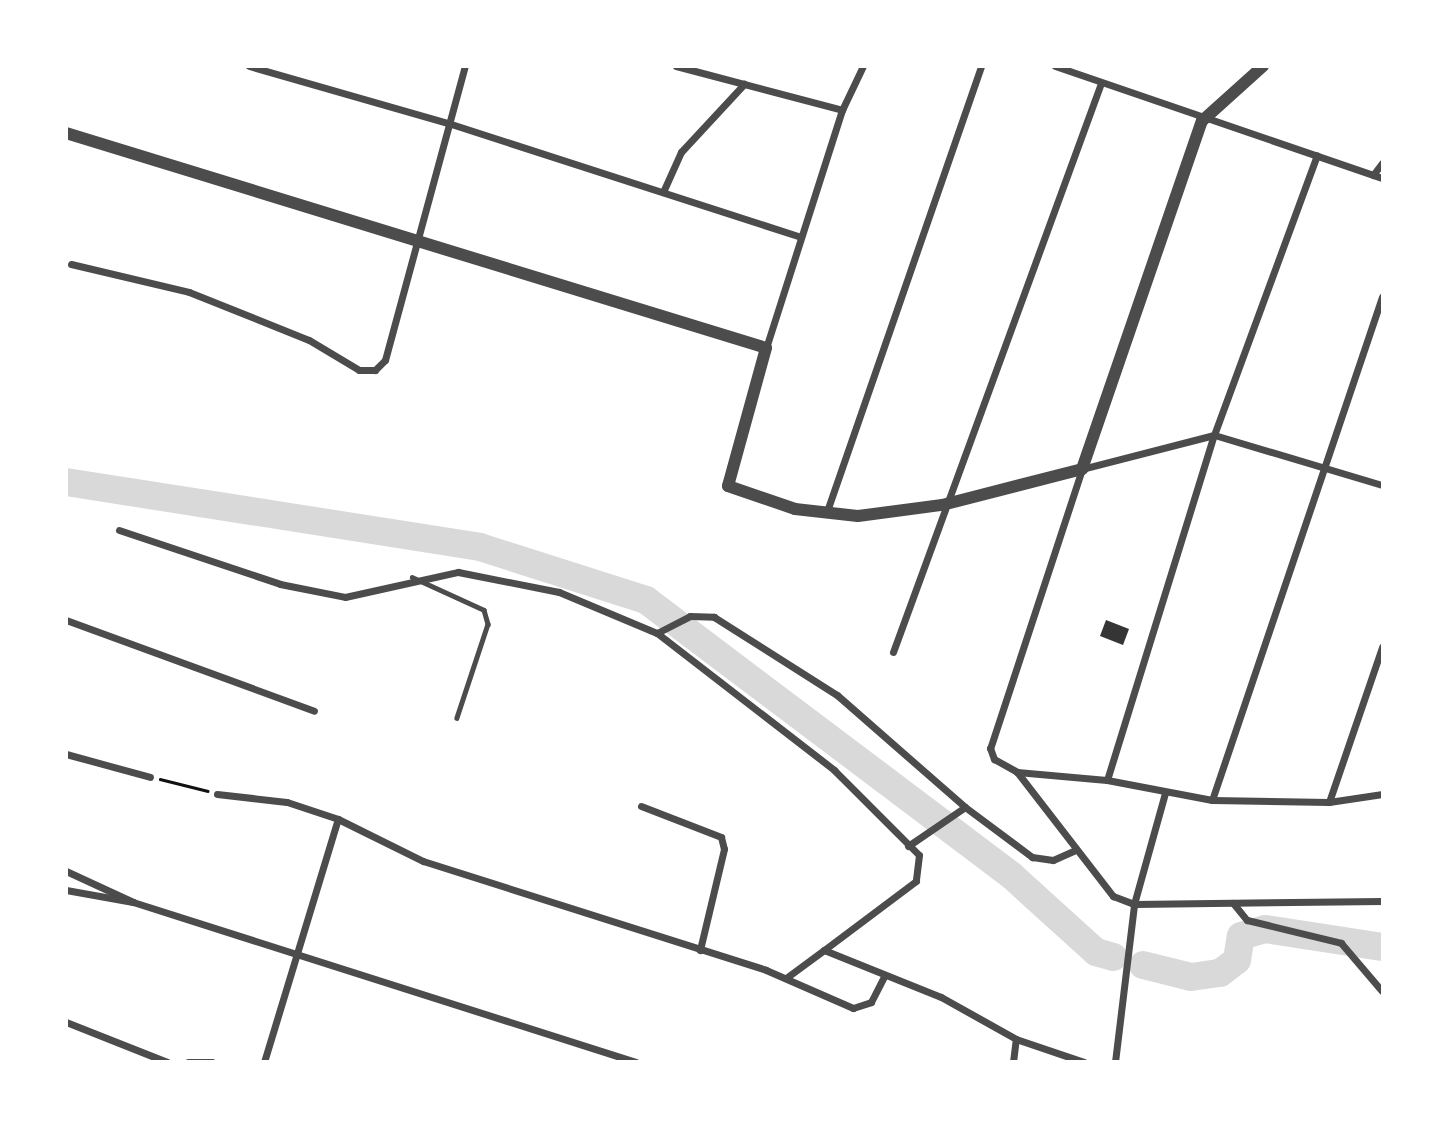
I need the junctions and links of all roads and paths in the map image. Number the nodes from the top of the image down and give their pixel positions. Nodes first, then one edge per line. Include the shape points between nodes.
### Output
1 (249, 66) edge
2 (465, 66) edge
3 (676, 66) edge
4 (863, 66) edge
5 (981, 66) edge
6 (1055, 66) edge
7 (1263, 66) edge
8 (1072, 69) edge
9 (1101, 83) junction
10 (744, 84) junction
11 (842, 110) junction
12 (1202, 121) junction
13 (448, 123) junction
14 (66, 133) edge
15 (1317, 155) junction
16 (1382, 163) edge
17 (1373, 175) junction
18 (1382, 178) edge
19 (663, 192) junction
20 (801, 237) junction
21 (415, 242) junction
22 (71, 264) dead end
23 (1382, 296) edge
24 (766, 348) junction
25 (1214, 435) junction
26 (1082, 469) junction
27 (1325, 469) junction
28 (1382, 485) edge
29 (942, 505) junction
30 (825, 514) junction
31 (119, 530) dead end
32 (412, 577) junction
33 (66, 621) edge
34 (657, 633) junction
35 (1382, 647) edge
36 (893, 652) dead end
37 (314, 711) dead end
38 (457, 718) dead end
39 (66, 754) edge
40 (1017, 772) junction
41 (150, 777) joint
42 (1107, 780) junction
43 (1165, 793) junction
44 (217, 794) joint
45 (1382, 794) edge
46 (1212, 800) junction
47 (1329, 802) junction
48 (641, 806) dead end
49 (965, 807) junction
50 (338, 819) junction
51 (908, 846) junction
52 (1075, 850) junction
53 (66, 871) edge
54 (66, 890) edge
55 (1382, 901) edge
56 (133, 902) junction
57 (1233, 903) junction
58 (1134, 904) junction
59 (700, 950) junction
60 (824, 950) junction
61 (299, 953) junction
62 (884, 977) junction
63 (786, 978) junction
64 (1382, 991) edge
65 (66, 1022) edge
66 (1016, 1039) junction
67 (167, 1062) edge
68 (188, 1062) edge
69 (212, 1062) edge
70 (264, 1062) edge
71 (636, 1062) edge
72 (1013, 1062) edge
73 (1084, 1062) edge
74 (1115, 1062) edge

1 - 13 street
2 - 13 street
3 - 10 street
4 - 11 street
5 - 30 street
6 - 8 street
7 - 12 street
8 - 9 street
9 - 12 street
9 - 29 street
10 - 11 street
10 - 19 street via 681,152
11 - 20 street
12 - 15 street
12 - 26 street
13 - 19 street
13 - 21 street
14 - 21 street
15 - 17 street
15 - 25 street
16 - 17 street
17 - 18 street
19 - 20 street
20 - 24 street
21 - 22 street via 384,360 375,370 359,370 309,340 189,292
21 - 24 street
23 - 27 street
24 - 30 street via 728,472 732,490
25 - 26 street
25 - 27 street
25 - 42 street
26 - 29 street
26 - 40 street via 990,748 994,759
27 - 28 street
27 - 46 street
29 - 30 street
29 - 36 street
31 - 32 street via 280,584 345,597 374,594
32 - 34 street via 458,572 559,592
32 - 38 lane via 484,610 488,624
33 - 37 street
34 - 49 street via 690,617 714,617 837,695
34 - 51 street via 834,770
35 - 47 street
39 - 41 street
40 - 42 street
40 - 52 street
41 - 44 path
42 - 43 street
43 - 46 street
43 - 58 street
44 - 50 street via 287,802
45 - 47 street
46 - 47 street
48 - 59 street via 721,837 724,849
49 - 51 street
49 - 52 street via 1032,857 1053,860
50 - 59 street via 423,861
50 - 61 street
51 - 60 street via 919,855 916,881
52 - 58 street via 1113,896
53 - 56 street
54 - 56 street
55 - 57 street
56 - 61 street
57 - 58 street
57 - 64 street via 1247,920 1341,943
58 - 74 street
59 - 63 street
60 - 62 street
60 - 63 street
61 - 70 street
61 - 71 street
62 - 63 street via 871,1002 852,1008
62 - 66 street via 941,997
65 - 67 street
66 - 72 street
66 - 73 street
68 - 69 street

